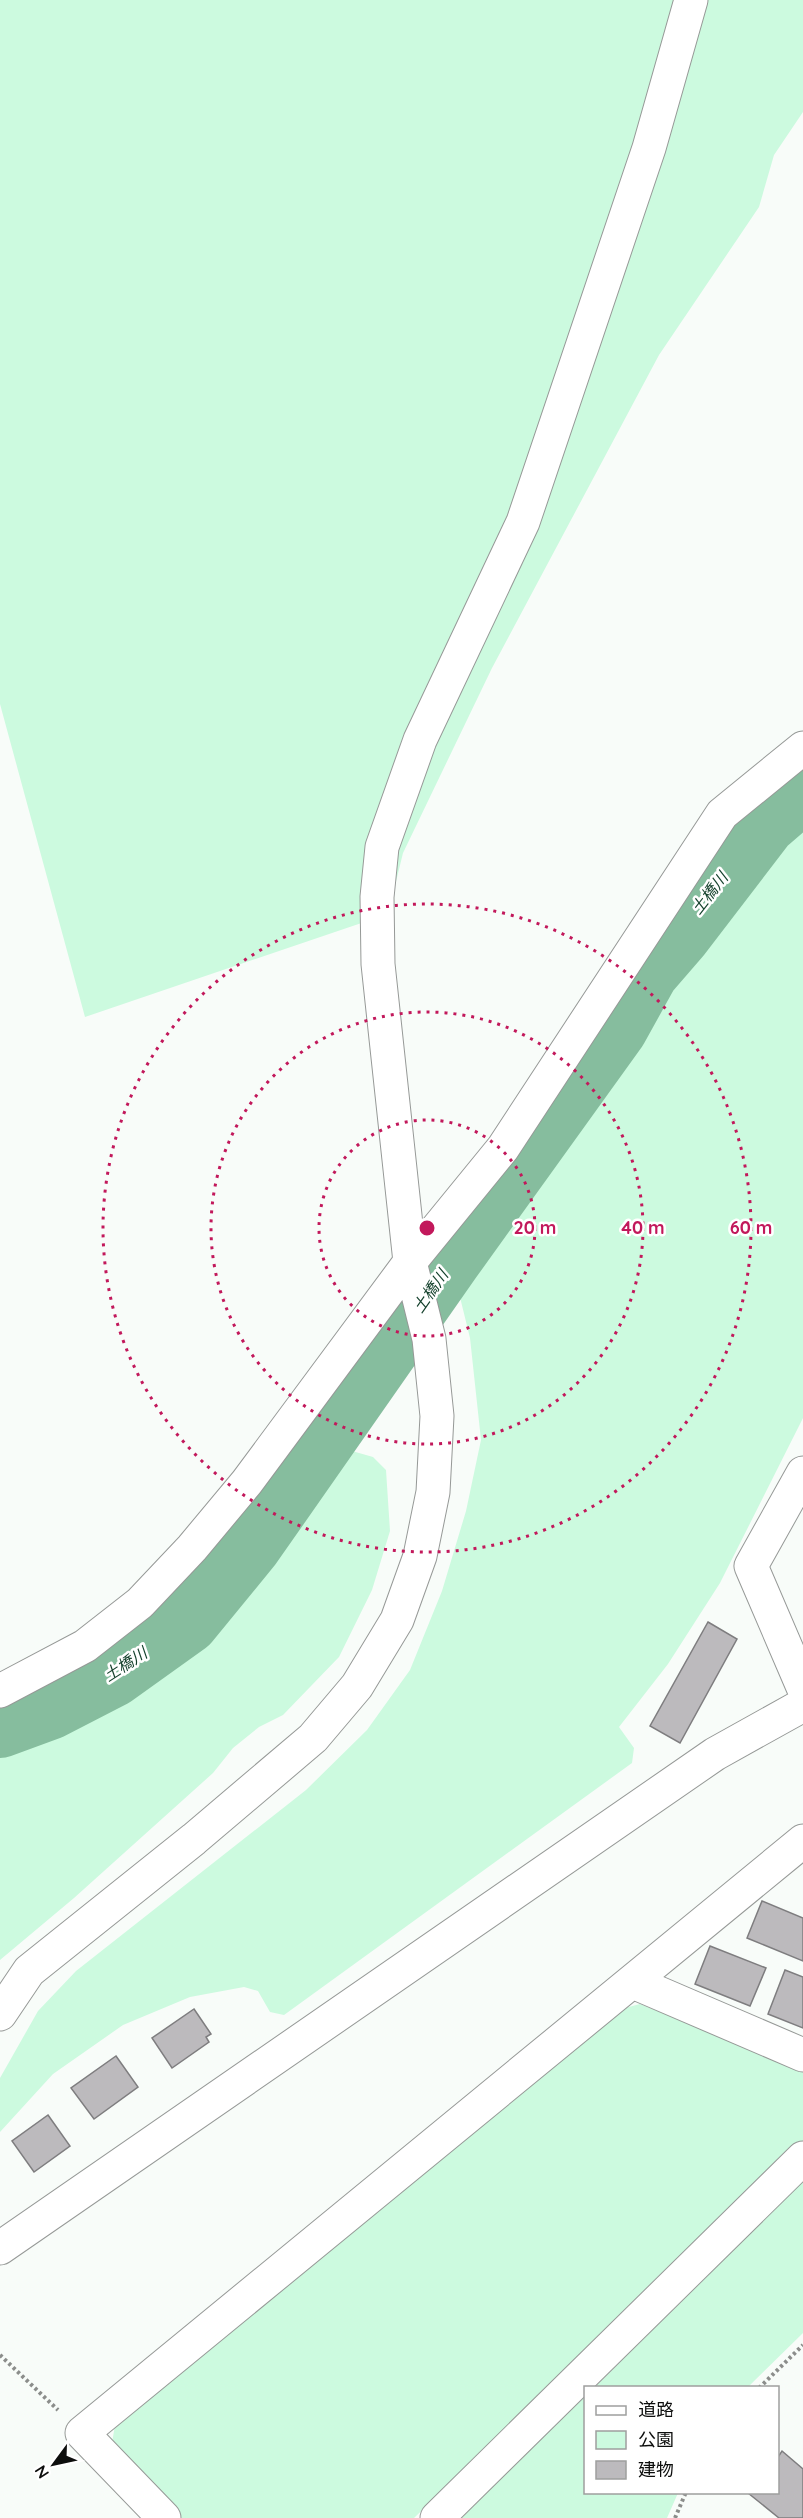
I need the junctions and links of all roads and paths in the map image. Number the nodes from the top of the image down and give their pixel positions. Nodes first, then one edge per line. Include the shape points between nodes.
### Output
1 (691, 0) edge
2 (803, 748) edge
3 (410, 1262) junction
4 (803, 1473) edge
5 (803, 1687) edge
6 (0, 1691) edge
7 (803, 1705) edge
8 (803, 1841) edge
9 (633, 1982) junction
10 (0, 2014) edge
11 (803, 2055) edge
12 (803, 2158) edge
13 (0, 2248) edge
14 (803, 2345) edge
15 (0, 2355) edge
16 (761, 2386) edge
17 (82, 2433) junction
18 (686, 2494) edge
19 (164, 2518) edge
20 (437, 2518) edge
21 (675, 2518) edge

1 - 3 street via 649,148 523,522 420,740 382,846 377,897 378,964
2 - 3 street via 722,814 503,1148
3 - 6 street via 247,1482 155,1588 85,1646
3 - 10 street via 429,1339 436,1416 433,1492 420,1556 397,1620 357,1686 313,1738 28,1971
4 - 5 street via 751,1566
7 - 13 street via 715,1754
8 - 9 street
9 - 11 street
9 - 17 street
12 - 20 street
14 - 16 path
15 - 17 path
17 - 19 street
18 - 21 path

